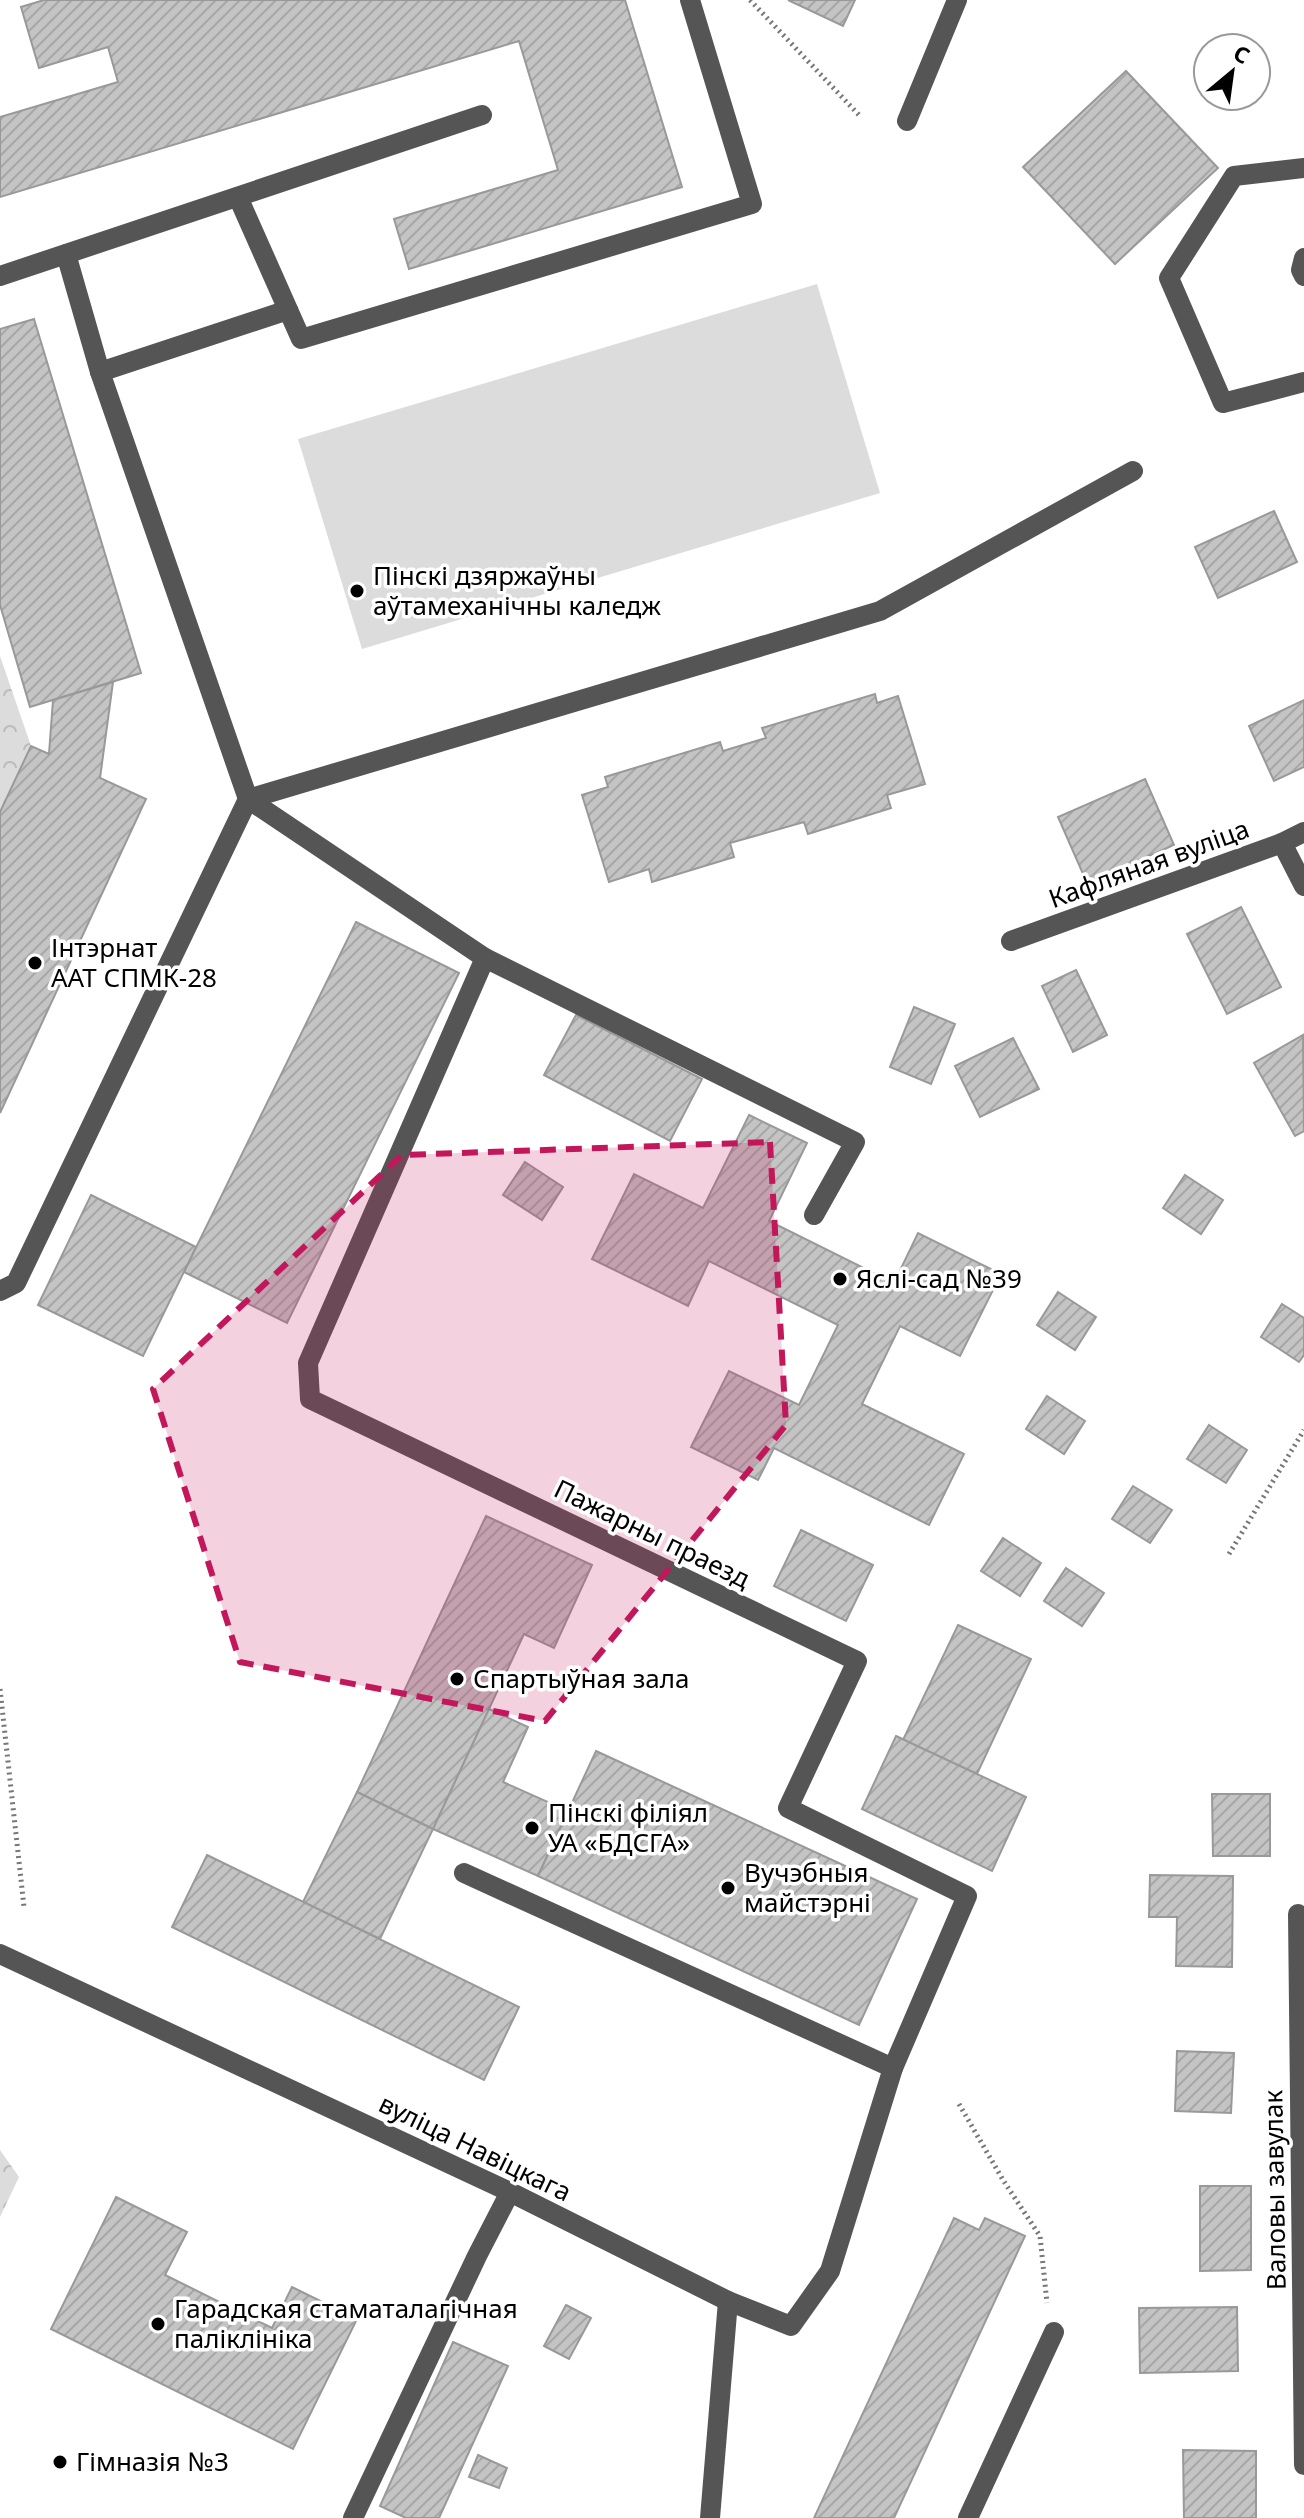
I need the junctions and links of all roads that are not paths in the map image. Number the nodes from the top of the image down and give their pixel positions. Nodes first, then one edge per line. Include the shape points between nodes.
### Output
1 (690, 0) edge
2 (957, 0) edge
3 (482, 115) dead end
4 (907, 121) dead end
5 (1304, 168) edge
6 (238, 197) junction
7 (66, 254) junction
8 (1304, 258) edge
9 (0, 276) edge
10 (1304, 276) edge
11 (288, 310) junction
12 (100, 372) junction
13 (1304, 382) edge
14 (1133, 471) dead end
15 (248, 799) junction
16 (1304, 832) edge
17 (1282, 843) junction
18 (1304, 886) edge
19 (1011, 941) dead end
20 (485, 958) junction
21 (814, 1215) dead end
22 (0, 1291) edge
23 (464, 1873) dead end
24 (1298, 1914) dead end
25 (0, 1954) edge
26 (893, 2068) junction
27 (510, 2192) junction
28 (728, 2301) junction
29 (1054, 2332) dead end
30 (1304, 2465) edge
31 (353, 2518) edge
32 (710, 2518) edge
33 (968, 2518) edge

1 - 11 street via 752,204 301,339
2 - 4 street
3 - 6 street
5 - 13 street via 1234,176 1169,278 1223,403
6 - 7 street
6 - 11 street
7 - 9 street
7 - 12 street
8 - 10 street
11 - 12 street
12 - 15 street
14 - 15 street via 880,611
15 - 20 street
15 - 22 street via 16,1283
16 - 17 street, Кафляная вуліца
17 - 18 street
17 - 19 street, Кафляная вуліца
20 - 21 street via 855,1142
20 - 26 street, Пажарны праезд via 308,1363 310,1399 857,1661 788,1808 967,1896
23 - 26 street
24 - 30 street, Валовы завулак
25 - 27 street, вуліца Навіцкага
26 - 28 street, вуліца Навіцкага via 830,2271 814,2295 791,2326
27 - 28 street, вуліца Навіцкага
27 - 31 street
28 - 32 street
29 - 33 street

